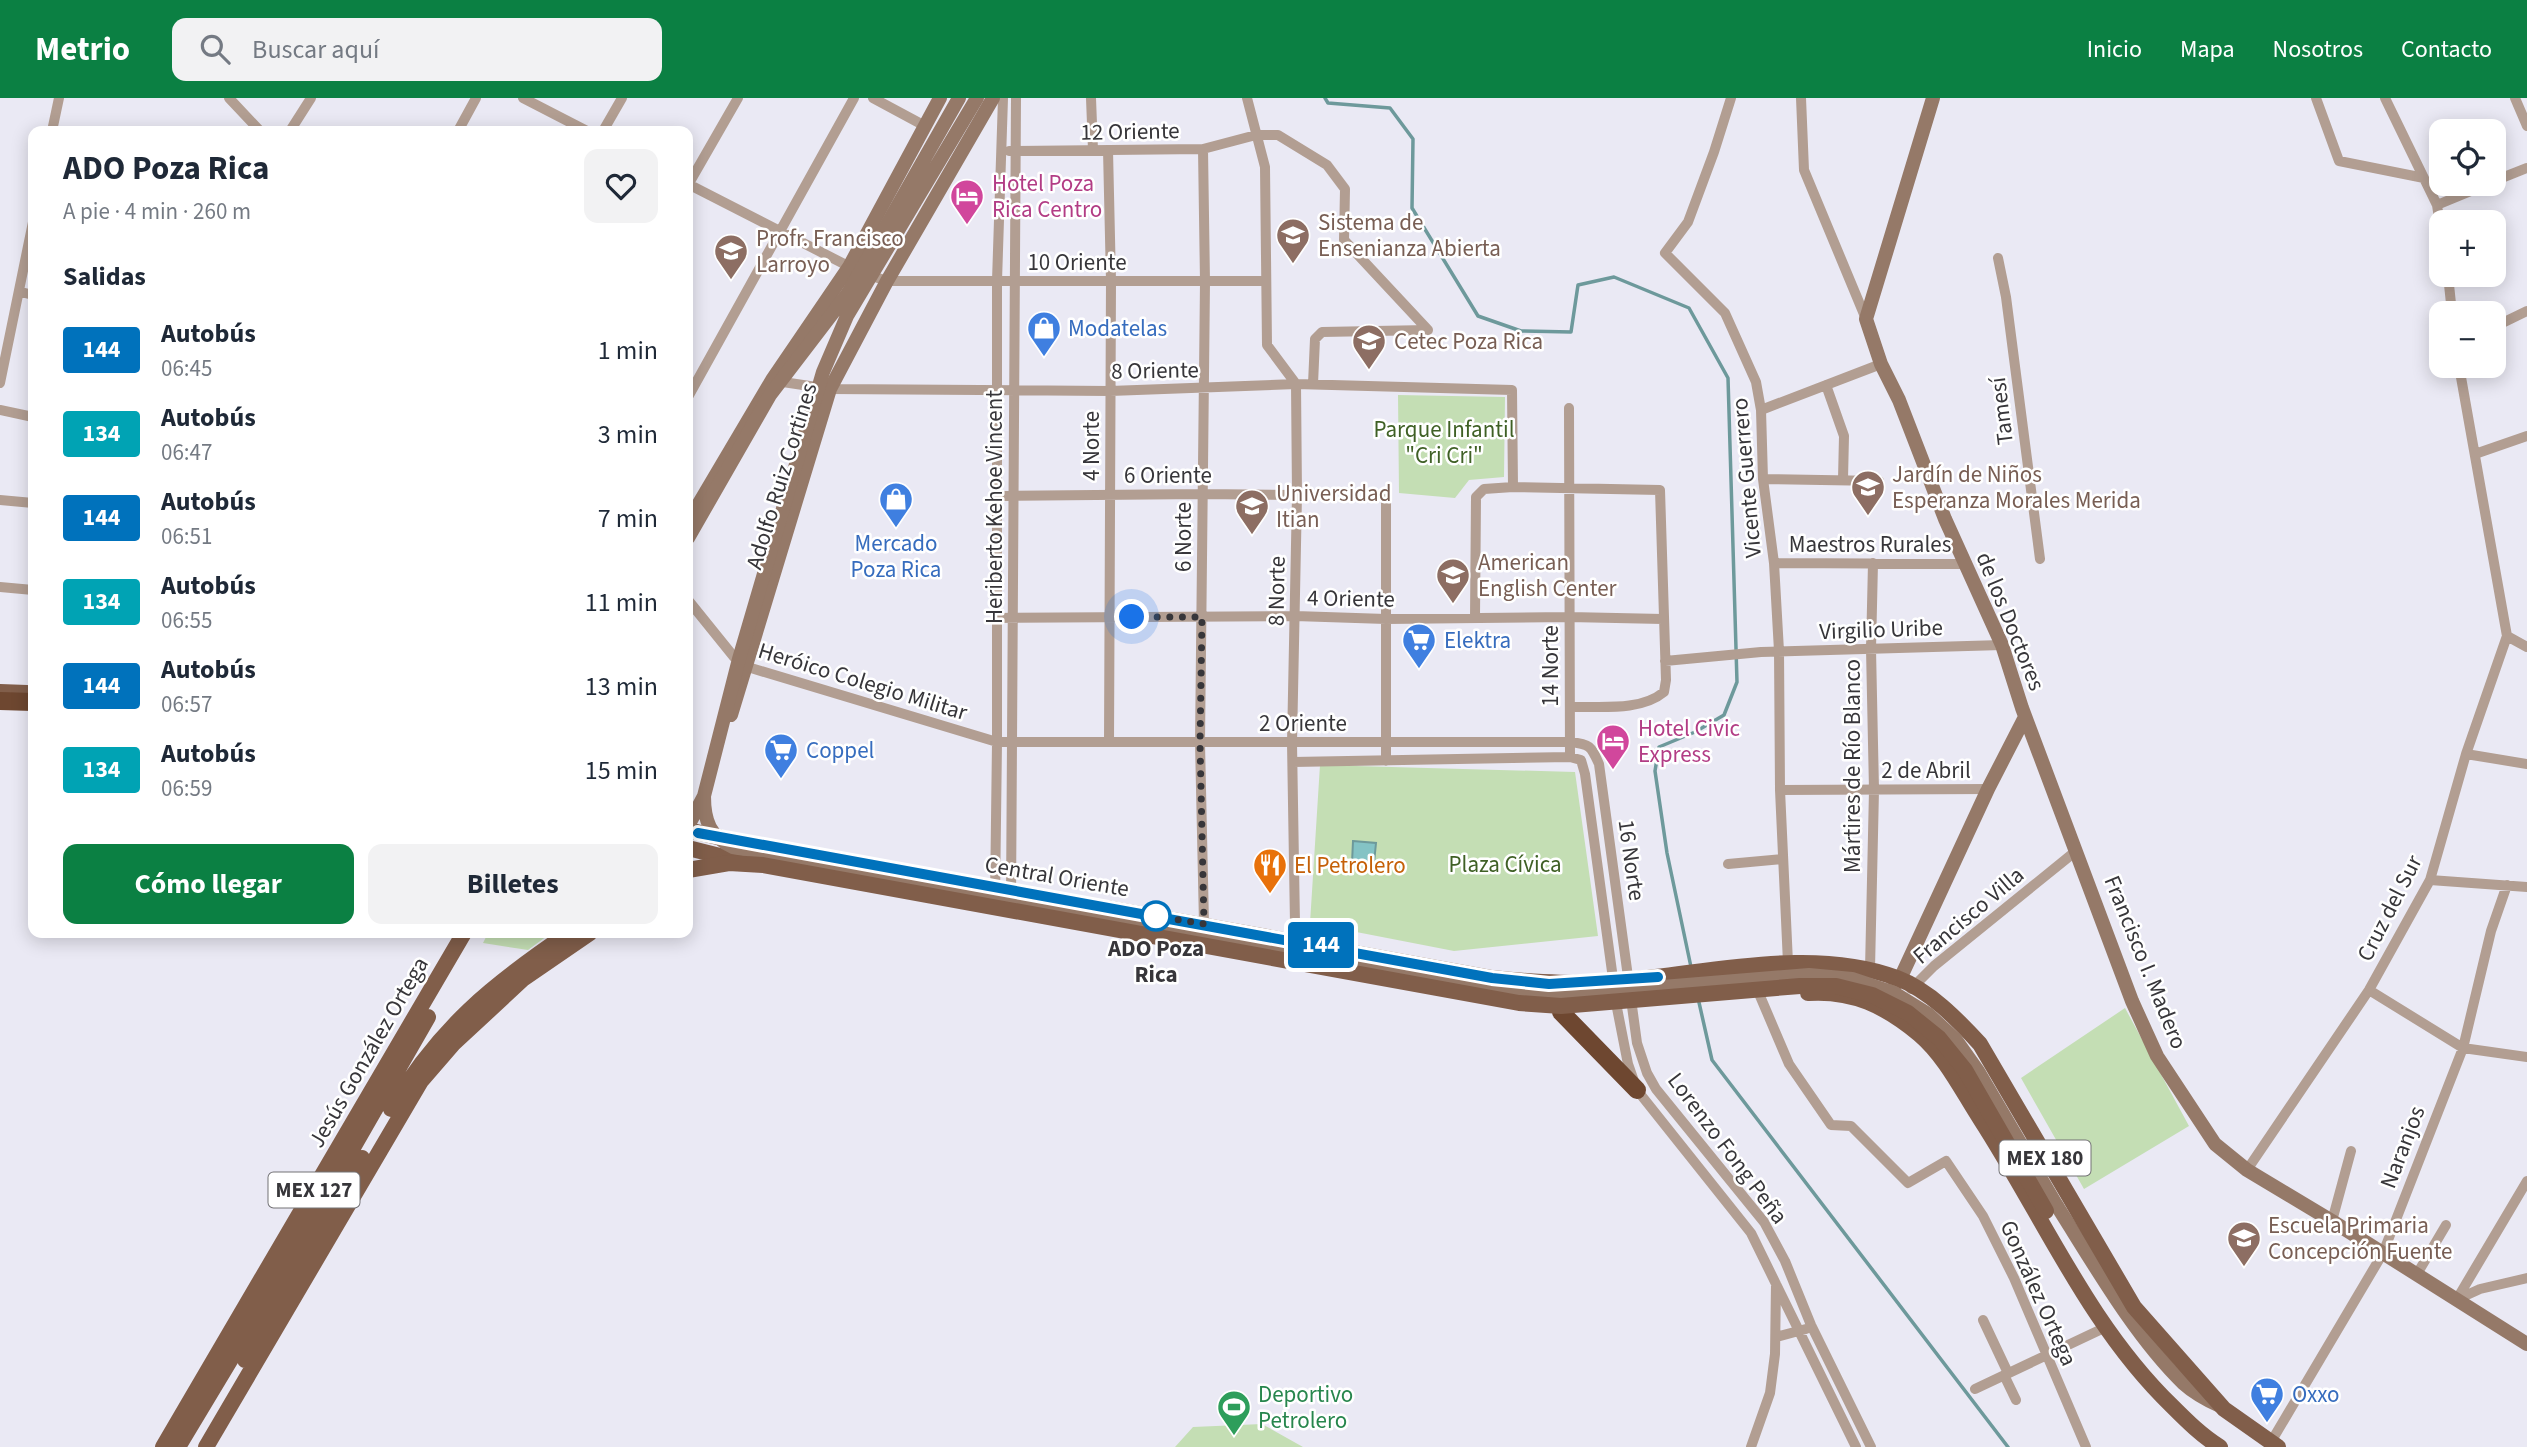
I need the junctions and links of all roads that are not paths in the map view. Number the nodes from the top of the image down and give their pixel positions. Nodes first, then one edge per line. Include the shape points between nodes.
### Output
1 (59, 98) edge
2 (229, 98) edge
3 (311, 98) edge
4 (477, 98) edge
5 (523, 98) edge
6 (622, 98) edge
7 (738, 98) edge
8 (873, 98) edge
9 (940, 98) edge
10 (959, 98) edge
11 (977, 98) edge
12 (993, 98) edge
13 (1003, 98) edge
14 (1016, 98) edge
15 (1091, 98) edge
16 (1247, 98) edge
17 (1731, 98) edge
18 (1801, 98) edge
19 (1933, 98) edge
20 (2316, 98) edge
21 (2398, 98) edge
22 (2515, 98) edge
23 (852, 99) edge
24 (2386, 100) edge
25 (53, 126) edge
26 (255, 126) edge
27 (293, 126) edge
28 (461, 126) edge
29 (577, 126) edge
30 (606, 126) edge
31 (925, 126) junction
32 (2527, 126) edge
33 (1256, 135) junction
34 (1203, 149) junction
35 (1002, 150) junction
36 (1093, 150) junction
37 (1108, 150) junction
38 (1014, 151) junction
39 (2527, 168) edge
40 (693, 175) edge
41 (2506, 176) edge
42 (2424, 178) junction
43 (693, 187) edge
44 (2459, 196) edge
45 (2437, 205) junction
46 (2438, 210) edge
47 (779, 231) junction
48 (28, 249) edge
49 (1998, 258) dead end
50 (849, 267) junction
51 (887, 281) junction
52 (997, 281) junction
53 (1014, 281) junction
54 (1111, 281) junction
55 (1266, 281) junction
56 (1205, 282) junction
57 (20, 292) junction
58 (28, 294) edge
59 (2527, 311) edge
60 (1866, 319) junction
61 (2506, 321) edge
62 (1881, 364) junction
63 (2461, 378) edge
64 (772, 380) junction
65 (0, 383) edge
66 (1296, 384) junction
67 (1313, 384) junction
68 (1826, 385) junction
69 (693, 388) edge
70 (830, 389) junction
71 (1203, 389) junction
72 (1014, 390) junction
73 (997, 391) junction
74 (1110, 391) junction
75 (1569, 408) dead end
76 (0, 410) edge
77 (1761, 410) junction
78 (28, 416) edge
79 (2527, 436) edge
80 (2475, 454) junction
81 (1763, 480) junction
82 (1843, 480) junction
83 (1880, 481) dead end
84 (1513, 487) junction
85 (1571, 490) junction
86 (1202, 494) junction
87 (1110, 495) junction
88 (1297, 495) junction
89 (997, 496) junction
90 (1014, 496) junction
91 (1386, 499) dead end
92 (0, 500) edge
93 (28, 503) edge
94 (693, 514) edge
95 (693, 529) edge
96 (2040, 559) dead end
97 (1774, 563) junction
98 (1873, 563) junction
99 (1965, 564) junction
100 (0, 587) edge
101 (28, 590) edge
102 (693, 606) edge
103 (1295, 616) junction
104 (1108, 617) junction
105 (1202, 617) junction
106 (1569, 617) junction
107 (997, 618) junction
108 (1475, 618) junction
109 (1013, 619) junction
110 (1386, 619) junction
111 (1663, 619) junction
112 (2507, 636) junction
113 (2002, 645) junction
114 (2527, 647) edge
115 (1871, 649) junction
116 (1779, 651) junction
117 (1665, 661) junction
118 (746, 665) junction
119 (0, 692) edge
120 (28, 694) edge
121 (0, 701) edge
122 (28, 702) edge
123 (1570, 707) junction
124 (0, 709) edge
125 (28, 710) edge
126 (2025, 717) junction
127 (997, 742) junction
128 (1109, 742) junction
129 (1385, 742) junction
130 (1570, 742) junction
131 (1013, 743) junction
132 (1200, 743) junction
133 (1292, 743) junction
134 (1592, 747) joint
135 (2466, 754) junction
136 (1576, 759) junction
137 (1386, 761) junction
138 (1293, 762) junction
139 (2527, 764) edge
140 (1988, 789) junction
141 (1780, 790) junction
142 (1874, 790) junction
143 (704, 796) junction
144 (693, 824) edge
145 (693, 825) edge
146 (693, 830) edge
147 (1611, 848) junction
148 (1596, 850) junction
149 (2076, 851) junction
150 (693, 854) edge
151 (693, 854) edge
152 (729, 858) junction
153 (1783, 859) junction
154 (1728, 864) dead end
155 (693, 869) edge
156 (2430, 880) junction
157 (2507, 885) junction
158 (2527, 887) edge
159 (1003, 890) junction
160 (1002, 915) junction
161 (1204, 924) junction
162 (461, 938) edge
163 (472, 938) edge
164 (562, 938) edge
165 (583, 938) edge
166 (1291, 940) junction
167 (1788, 963) junction
168 (1281, 967) junction
169 (1870, 969) junction
170 (1621, 981) junction
171 (1907, 983) junction
172 (2370, 990) junction
173 (1760, 996) junction
174 (1624, 1007) junction
175 (1884, 1009) junction
176 (1561, 1012) junction
177 (2463, 1048) junction
178 (2527, 1057) edge
179 (1637, 1090) junction
180 (2351, 1151) dead end
181 (2247, 1170) junction
182 (2527, 1181) edge
183 (2052, 1208) junction
184 (2332, 1221) junction
185 (1764, 1222) junction
186 (2446, 1224) dead end
187 (1751, 1233) junction
188 (2383, 1253) junction
189 (2417, 1274) junction
190 (2527, 1278) edge
191 (1776, 1280) junction
192 (2458, 1299) junction
193 (1983, 1320) dead end
194 (1811, 1325) junction
195 (2104, 1328) junction
196 (1800, 1332) junction
197 (1776, 1338) junction
198 (2527, 1343) edge
199 (2122, 1348) junction
200 (2047, 1355) junction
201 (2006, 1374) junction
202 (1975, 1389) dead end
203 (2015, 1400) dead end
204 (2224, 1409) junction
205 (199, 1425) junction
206 (1868, 1444) edge
207 (2274, 1445) edge
208 (2217, 1446) edge
209 (163, 1447) edge
210 (178, 1447) edge
211 (195, 1447) edge
212 (206, 1447) edge
213 (1751, 1447) edge
214 (1856, 1447) edge
215 (2086, 1447) edge

1 - 25 street
2 - 26 street
3 - 27 street
4 - 28 street
5 - 29 street
6 - 30 street
7 - 40 street
8 - 31 street
9 - 31 main road, Adolfo Ruiz Cortines
10 - 95 main road, bridge via 848,293 765,403
11 - 143 main road, bridge via 848,316 823,372
12 - 51 main road, Adolfo Ruiz Cortines
13 - 35 street, Heriberto Kehoe Vincent
14 - 38 street, Heriberto Kehoe Vincent
15 - 36 street
16 - 33 street
17 - 77 street, Vicente Guerrero via 1688,222 1663,255 1725,313 1756,382
18 - 60 street, de los Doctores via 1804,170
19 - 60 main road
20 - 42 street via 2339,161
21 - 24 street
22 - 32 street
23 - 47 street
24 - 42 street
31 - 50 main road, Adolfo Ruiz Cortines
33 - 34 street, 12 Oriente
33 - 55 street via 1265,167
33 - 67 street via 1278,135 1327,165 1345,189 1344,240 1428,330 1322,332 1315,339
34 - 37 street, 12 Oriente
34 - 56 street, 6 Norte
35 - 38 street, 12 Oriente
35 - 52 street, Heriberto Kehoe Vincent
36 - 37 street, 12 Oriente
36 - 38 street, 12 Oriente
37 - 54 street, 4 Norte
38 - 53 street, Heriberto Kehoe Vincent
39 - 41 street
42 - 45 street
43 - 47 street
44 - 45 street
45 - 46 street
47 - 50 street
47 - 69 street
48 - 57 street
49 - 96 street, Tamesí
50 - 51 street
50 - 64 main road, Adolfo Ruiz Cortines
51 - 52 street, 10 Oriente
51 - 70 main road, Adolfo Ruiz Cortines
52 - 53 street, 10 Oriente
52 - 73 street, Heriberto Kehoe Vincent
53 - 54 street, 10 Oriente
53 - 72 street, Heriberto Kehoe Vincent
54 - 56 street, 10 Oriente
54 - 74 street, 4 Norte
55 - 56 street, 10 Oriente
55 - 66 street via 1267,345
56 - 71 street, 6 Norte
57 - 58 street
57 - 65 street
59 - 61 street
60 - 62 main road, de los Doctores
62 - 68 street
62 - 99 main road, de los Doctores
63 - 80 street
64 - 70 street, 8 Oriente
64 - 94 main road, Adolfo Ruiz Cortines
66 - 67 street, 8 Oriente
66 - 71 street, 8 Oriente
66 - 88 street, 8 Norte
67 - 84 street, 8 Oriente via 1512,390
68 - 77 street
68 - 82 street via 1844,436
70 - 73 street, 8 Oriente
70 - 118 main road, Adolfo Ruiz Cortines
71 - 74 street, 8 Oriente
71 - 86 street, 6 Norte
72 - 73 street, 8 Oriente
72 - 74 street, 8 Oriente
72 - 90 street, Heriberto Kehoe Vincent
73 - 89 street, Heriberto Kehoe Vincent
74 - 87 street, 4 Norte
75 - 85 street, 14 Norte
76 - 78 street
77 - 81 street, Vicente Guerrero
79 - 80 street
80 - 112 street
81 - 82 street
81 - 97 street, Vicente Guerrero
82 - 83 street
84 - 85 street
84 - 108 street via 1484,489 1476,497
85 - 106 street, 14 Norte
85 - 111 street via 1660,490
86 - 87 street, 6 Oriente
86 - 88 street, 6 Oriente
86 - 105 street, 6 Norte
87 - 90 street, 6 Oriente
87 - 104 street, 4 Norte
88 - 103 street, 8 Norte
89 - 90 street, 6 Oriente
89 - 107 street, Heriberto Kehoe Vincent
90 - 109 street, Heriberto Kehoe Vincent
91 - 110 street
92 - 93 street
97 - 98 street, Maestros Rurales
97 - 116 street, Vicente Guerrero
98 - 99 street, Maestros Rurales
98 - 115 street, Mártires de Río Blanco
99 - 113 main road, de los Doctores
100 - 101 street
102 - 118 street, Heróico Colegio Militar via 734,657
103 - 105 street, 4 Oriente
103 - 110 street, 4 Oriente
103 - 133 street, 8 Norte
104 - 105 street, 4 Oriente
104 - 109 street, 4 Oriente
104 - 128 street, 4 Norte
105 - 132 street, 6 Norte
106 - 108 street, 4 Oriente
106 - 111 street, 4 Oriente
106 - 123 street, 14 Norte
107 - 109 street, 4 Oriente
107 - 127 street, Heriberto Kehoe Vincent
108 - 110 street, 4 Oriente
109 - 131 street, Heriberto Kehoe Vincent
110 - 129 street
111 - 117 street
112 - 114 street
112 - 135 street, Cruz del Sur
113 - 115 street, Virgilio Uribe
113 - 126 main road, de los Doctores
115 - 116 street, Virgilio Uribe
115 - 142 street, Mártires de Río Blanco
116 - 117 street, Virgilio Uribe
116 - 141 street, Vicente Guerrero
117 - 123 street via 1664,692 1655,699 1629,705
118 - 127 street, Heróico Colegio Militar
118 - 144 main road, Adolfo Ruiz Cortines
119 - 120 main road
121 - 122 highway
123 - 130 street, 14 Norte
124 - 125 main road
126 - 140 main road, de los Doctores
126 - 149 main road, Francisco I. Madero
127 - 131 street, Heróico Colegio Militar
127 - 159 street, Heriberto Kehoe Vincent
128 - 131 street, 2 Oriente
128 - 132 street, 2 Oriente
129 - 130 street, 2 Oriente
129 - 133 street, 2 Oriente
129 - 137 street
130 - 134 street, 2 Oriente
130 - 136 street, 14 Norte
131 - 159 street, Heriberto Kehoe Vincent
132 - 133 street, 2 Oriente
132 - 161 street, 6 Norte
133 - 138 street, 8 Norte
134 - 147 street, 16 Norte via 1599,764
135 - 139 street
135 - 156 street, Cruz del Sur
136 - 137 street, 2 Oriente
136 - 148 street, 16 Norte via 1586,774
137 - 138 street, 2 Oriente
138 - 166 street, 8 Norte via 1295,924
140 - 142 street, 2 de Abril
140 - 171 main road, de los Doctores
141 - 142 street, 2 de Abril
141 - 153 street, Vicente Guerrero
142 - 169 street, Mártires de Río Blanco
143 - 145 main road, bridge
143 - 183 main road, bridge via 710,830 733,847 1494,988 1541,995 1809,975 1852,979 1894,993 1928,1014 1956,1040 1978,1071
146 - 159 main road, Central Oriente / MEX 180
147 - 148 street
147 - 170 street, 16 Norte
148 - 170 street, 16 Norte
149 - 171 street, Francisco Villa
149 - 181 main road, Francisco I. Madero via 2157,1056 2215,1144
150 - 152 main road, Central Oriente / MEX 180
151 - 152 highway
152 - 160 main road, Central Oriente / MEX 180 via 819,881
153 - 154 street
153 - 167 street, Vicente Guerrero
155 - 183 main road, bridge via 729,863 763,865 1519,1003 1561,1006 1836,986 1872,995 1908,1013 1940,1038
156 - 157 street
156 - 172 street, Cruz del Sur
157 - 158 street
157 - 177 street, Naranjos via 2491,930
159 - 160 street, Heriberto Kehoe Vincent
159 - 160 street, Heriberto Kehoe Vincent
159 - 161 main road, Central Oriente / MEX 180
160 - 168 main road, Central Oriente / MEX 180
161 - 166 main road, Central Oriente / MEX 180
162 - 209 main road, Jesús González Ortega / MEX 127
163 - 205 main road
164 - 205 main road via 470,1007 409,1079
165 - 212 main road, MEX 127 via 523,979 453,1044 421,1081
166 - 168 street, 8 Norte
166 - 170 main road, Central Oriente / MEX 180 via 1492,978 1549,984
167 - 169 main road, MEX 180
167 - 170 main road, Central Oriente / MEX 180
168 - 176 main road, Central Oriente / MEX 180 via 1487,1004
169 - 171 main road, MEX 180
170 - 174 street, Lorenzo Fong Peña
171 - 175 main road, de los Doctores
171 - 204 main road, MEX 180 via 1948,1012 1980,1044 2134,1307
172 - 177 street
172 - 181 street, Cruz del Sur
173 - 174 main road, Central Oriente / MEX 180
173 - 175 main road, MEX 180 via 1819,992 1856,998
173 - 200 street, González Ortega via 1789,1064 1831,1125 1851,1126 1908,1183 1946,1161 1983,1216
174 - 176 main road, Central Oriente / MEX 180
174 - 179 street, Lorenzo Fong Peña via 1628,1064
174 - 185 street, Lorenzo Fong Peña via 1656,1089
175 - 195 main road, MEX 180 via 1921,1035 1942,1058
176 - 179 highway
177 - 178 street
177 - 188 street, Naranjos
179 - 187 street, Lorenzo Fong Peña
180 - 184 street
181 - 184 main road, Francisco I. Madero
182 - 192 street
183 - 199 main road
183 - 204 main road via 2133,1323 2183,1383
184 - 188 main road, Francisco I. Madero
185 - 187 street
185 - 194 street, Lorenzo Fong Peña
186 - 189 street
187 - 191 street, Lorenzo Fong Peña
188 - 189 main road, Francisco I. Madero
188 - 207 street, Naranjos
189 - 192 main road, Francisco I. Madero
190 - 192 street
191 - 196 street, Lorenzo Fong Peña
191 - 197 street
192 - 198 main road, Francisco I. Madero
193 - 201 street
194 - 196 street
194 - 206 street, Lorenzo Fong Peña
195 - 199 main road, MEX 180
195 - 200 street
196 - 197 street
196 - 214 street, Lorenzo Fong Peña
197 - 213 street via 1770,1393
199 - 208 main road, MEX 180 via 2156,1391
200 - 201 street
200 - 215 street, González Ortega
201 - 202 street
201 - 203 street
204 - 207 main road, MEX 180
205 - 210 main road
205 - 211 main road

